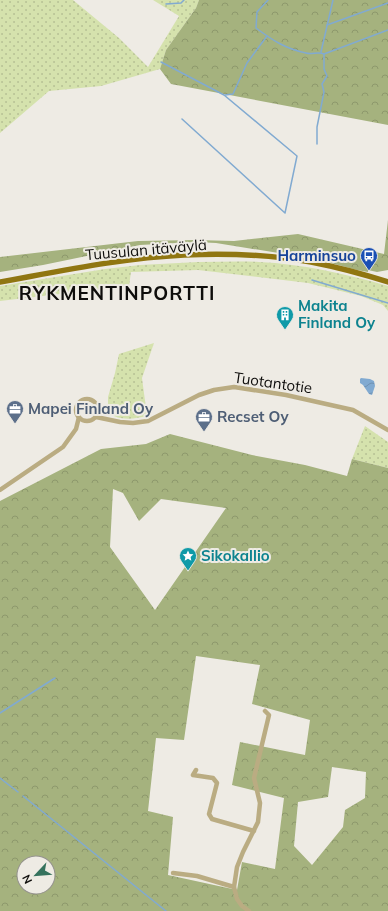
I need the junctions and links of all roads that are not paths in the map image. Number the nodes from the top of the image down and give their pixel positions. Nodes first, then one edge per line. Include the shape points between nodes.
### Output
1 (0, 282) edge
2 (388, 282) edge
3 (98, 410) junction
4 (79, 417) junction
5 (96, 417) junction
6 (108, 419) junction
7 (86, 421) junction
8 (76, 429) junction
9 (388, 430) edge
10 (0, 490) edge
11 (265, 711) dead end
12 (196, 770) dead end
13 (254, 831) junction
14 (173, 873) dead end
15 (234, 887) junction
16 (249, 911) edge

1 - 2 main road, Tuusulan itäväylä via 120,261 209,255 310,262
3 - 4 street via 94,401 81,401 76,410
3 - 5 street
3 - 6 street
4 - 7 street
4 - 8 street
5 - 6 street, Tuotantotie
5 - 7 street
6 - 9 street, Tuotantotie via 133,423 148,421 199,395 234,387 354,410
7 - 8 street
8 - 10 street via 63,447
11 - 13 street via 269,715 254,778 260,803 258,822
12 - 13 street via 193,775 212,778 218,783 209,814 212,819
13 - 15 street via 242,852
14 - 15 street via 197,876
15 - 16 street via 237,899

